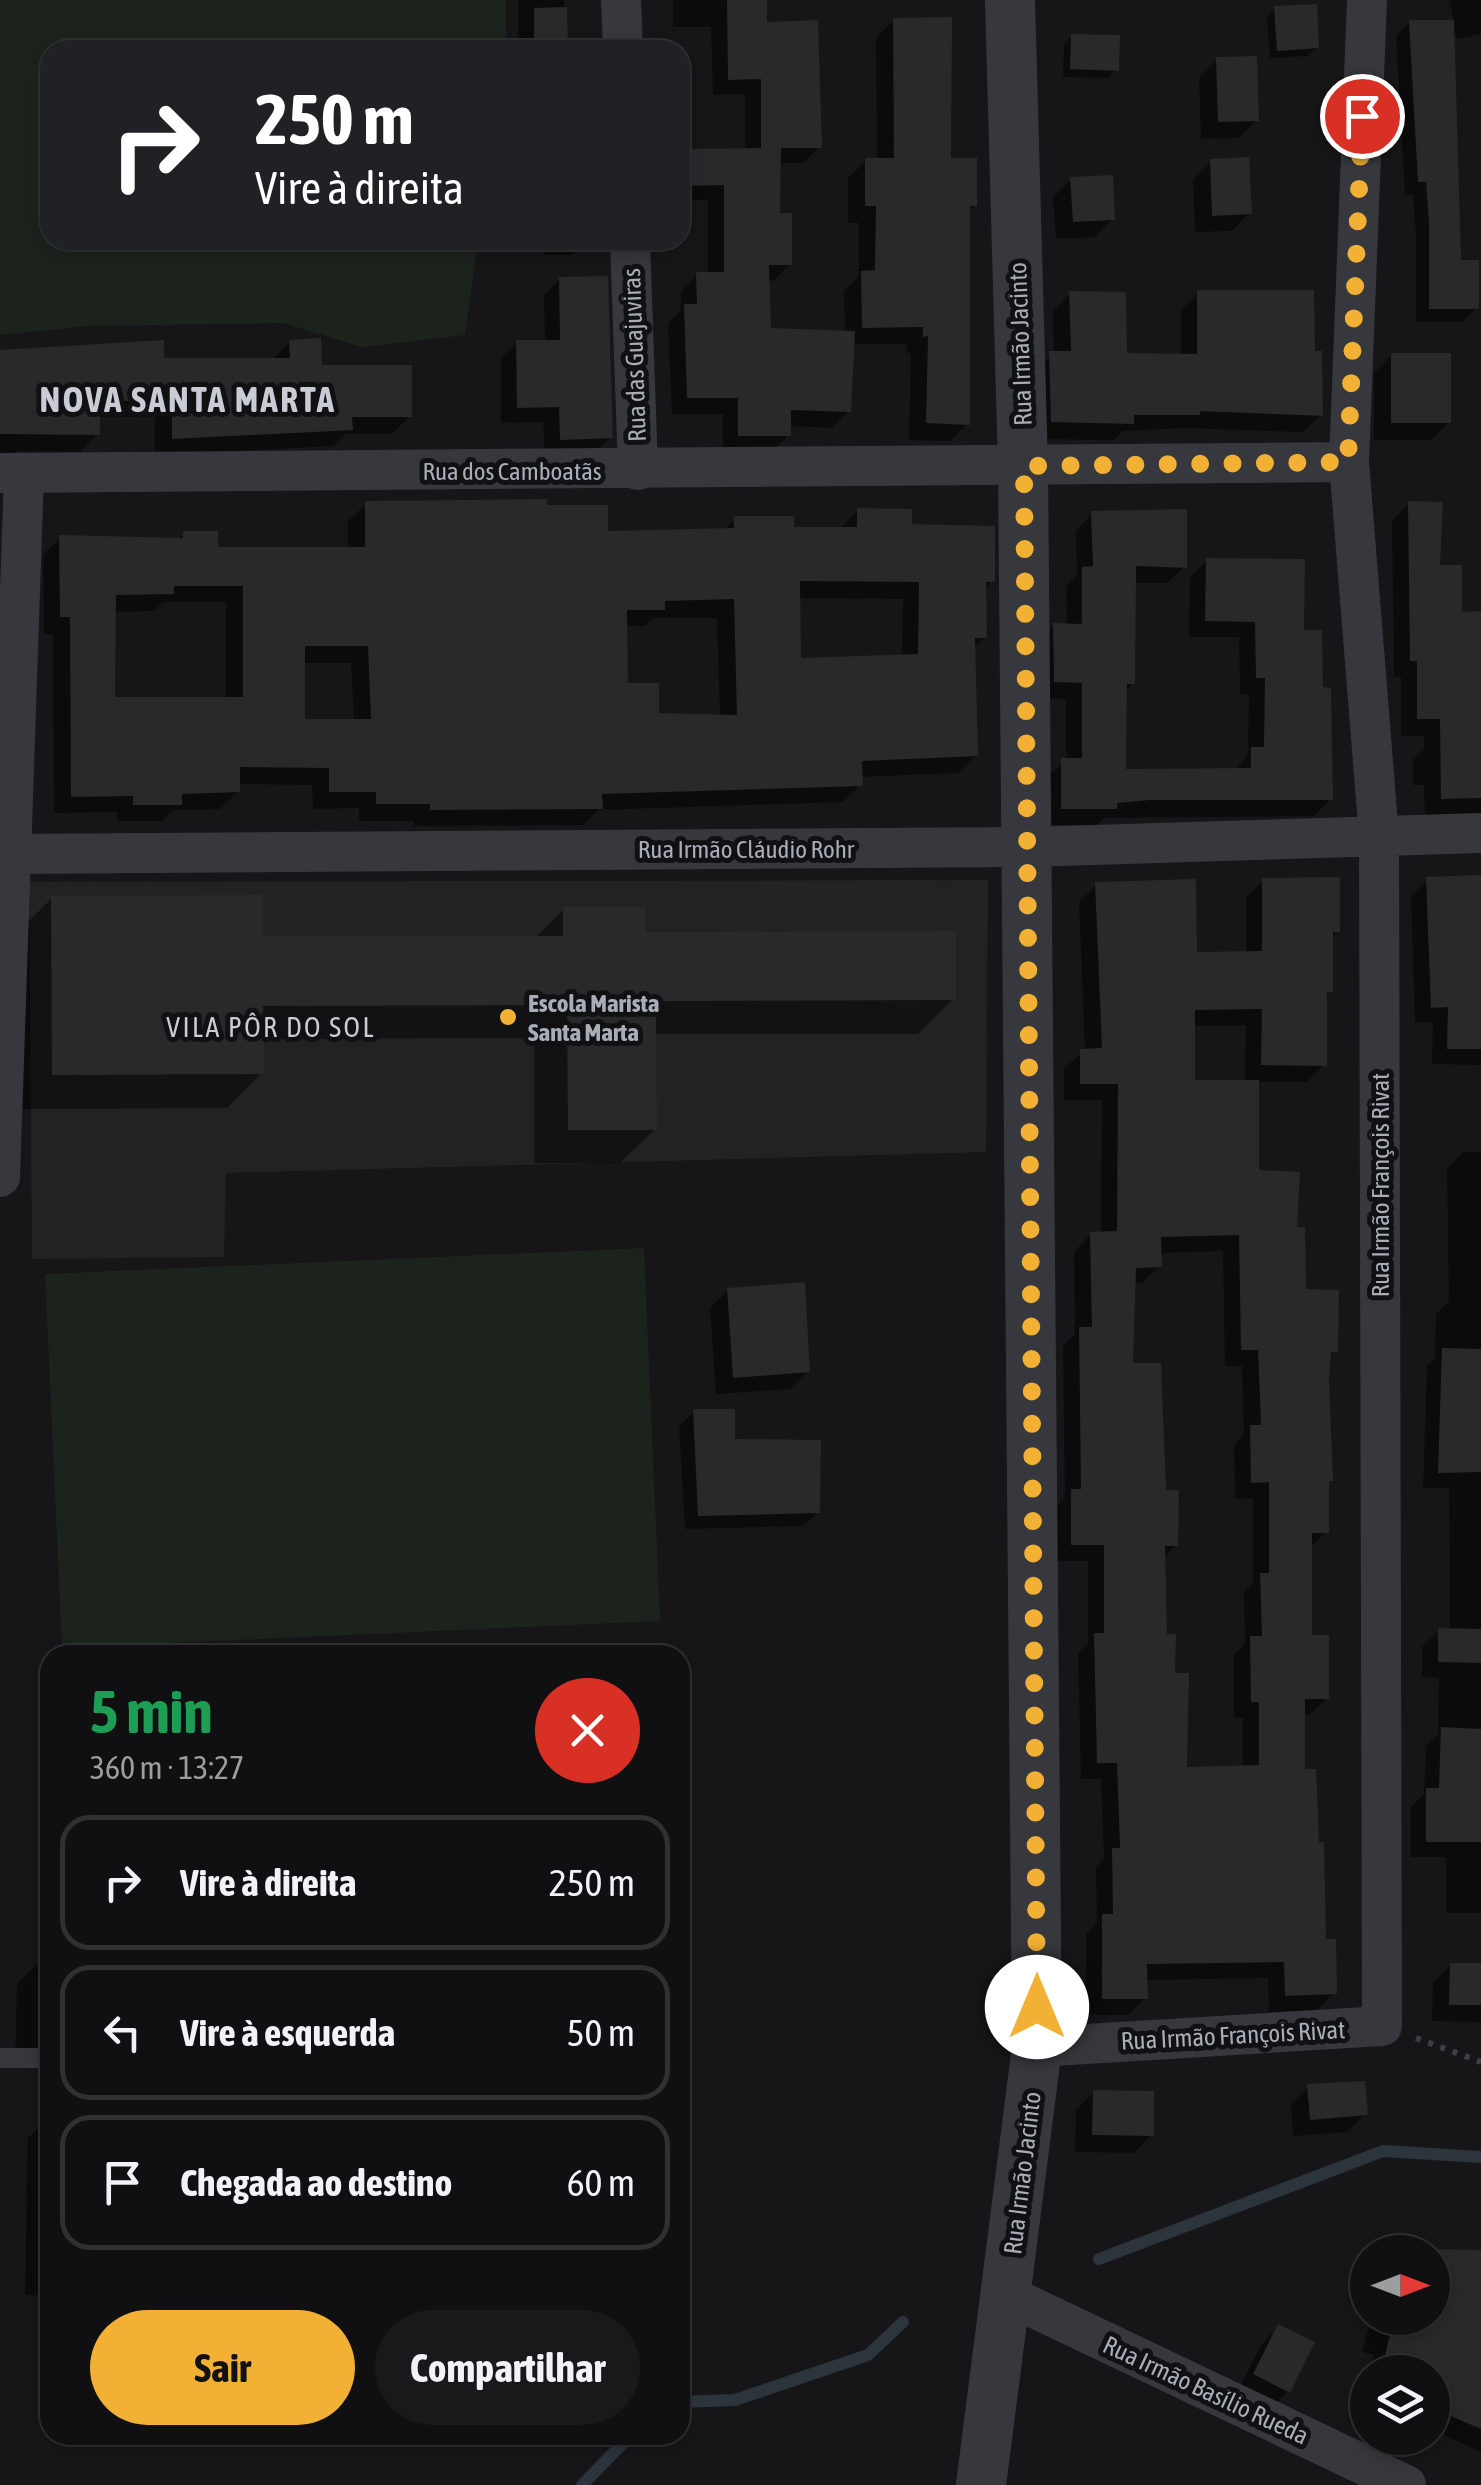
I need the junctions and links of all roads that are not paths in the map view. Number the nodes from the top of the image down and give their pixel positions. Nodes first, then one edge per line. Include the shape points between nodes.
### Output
1 (621, 0) edge
2 (1010, 0) edge
3 (1367, 0) edge
4 (622, 40) edge
5 (630, 250) edge
6 (1348, 462) junction
7 (1024, 466) junction
8 (638, 470) junction
9 (12, 474) edge
10 (1481, 834) edge
11 (1380, 837) junction
12 (1027, 848) junction
13 (11, 854) junction
14 (0, 1178) edge
15 (1037, 2046) junction
16 (0, 2058) edge
17 (40, 2058) edge
18 (1007, 2295) junction
19 (981, 2485) edge
20 (1406, 2485) edge

1 - 4 street
2 - 7 street, Rua Irmão Jacinto
3 - 6 street, Rua Irmão François Rivat
5 - 8 street, Rua das Guajuviras
6 - 7 street, Rua dos Camboatãs
6 - 11 street, Rua Irmão François Rivat
7 - 8 street, Rua dos Camboatãs
7 - 12 street, Rua Irmão Jacinto
8 - 9 street, Rua dos Camboatãs
9 - 13 street
10 - 11 street, Rua Irmão Cláudio Rohr
11 - 12 street, Rua Irmão Cláudio Rohr
11 - 15 street, Rua Irmão François Rivat via 1382,2026
12 - 13 street, Rua Irmão Cláudio Rohr
12 - 15 street, Rua Irmão Jacinto
13 - 14 street
15 - 18 street, Rua Irmão Jacinto
16 - 17 lane
18 - 19 street, Rua Irmão Jacinto
18 - 20 street, Rua Irmão Basílio Rueda

